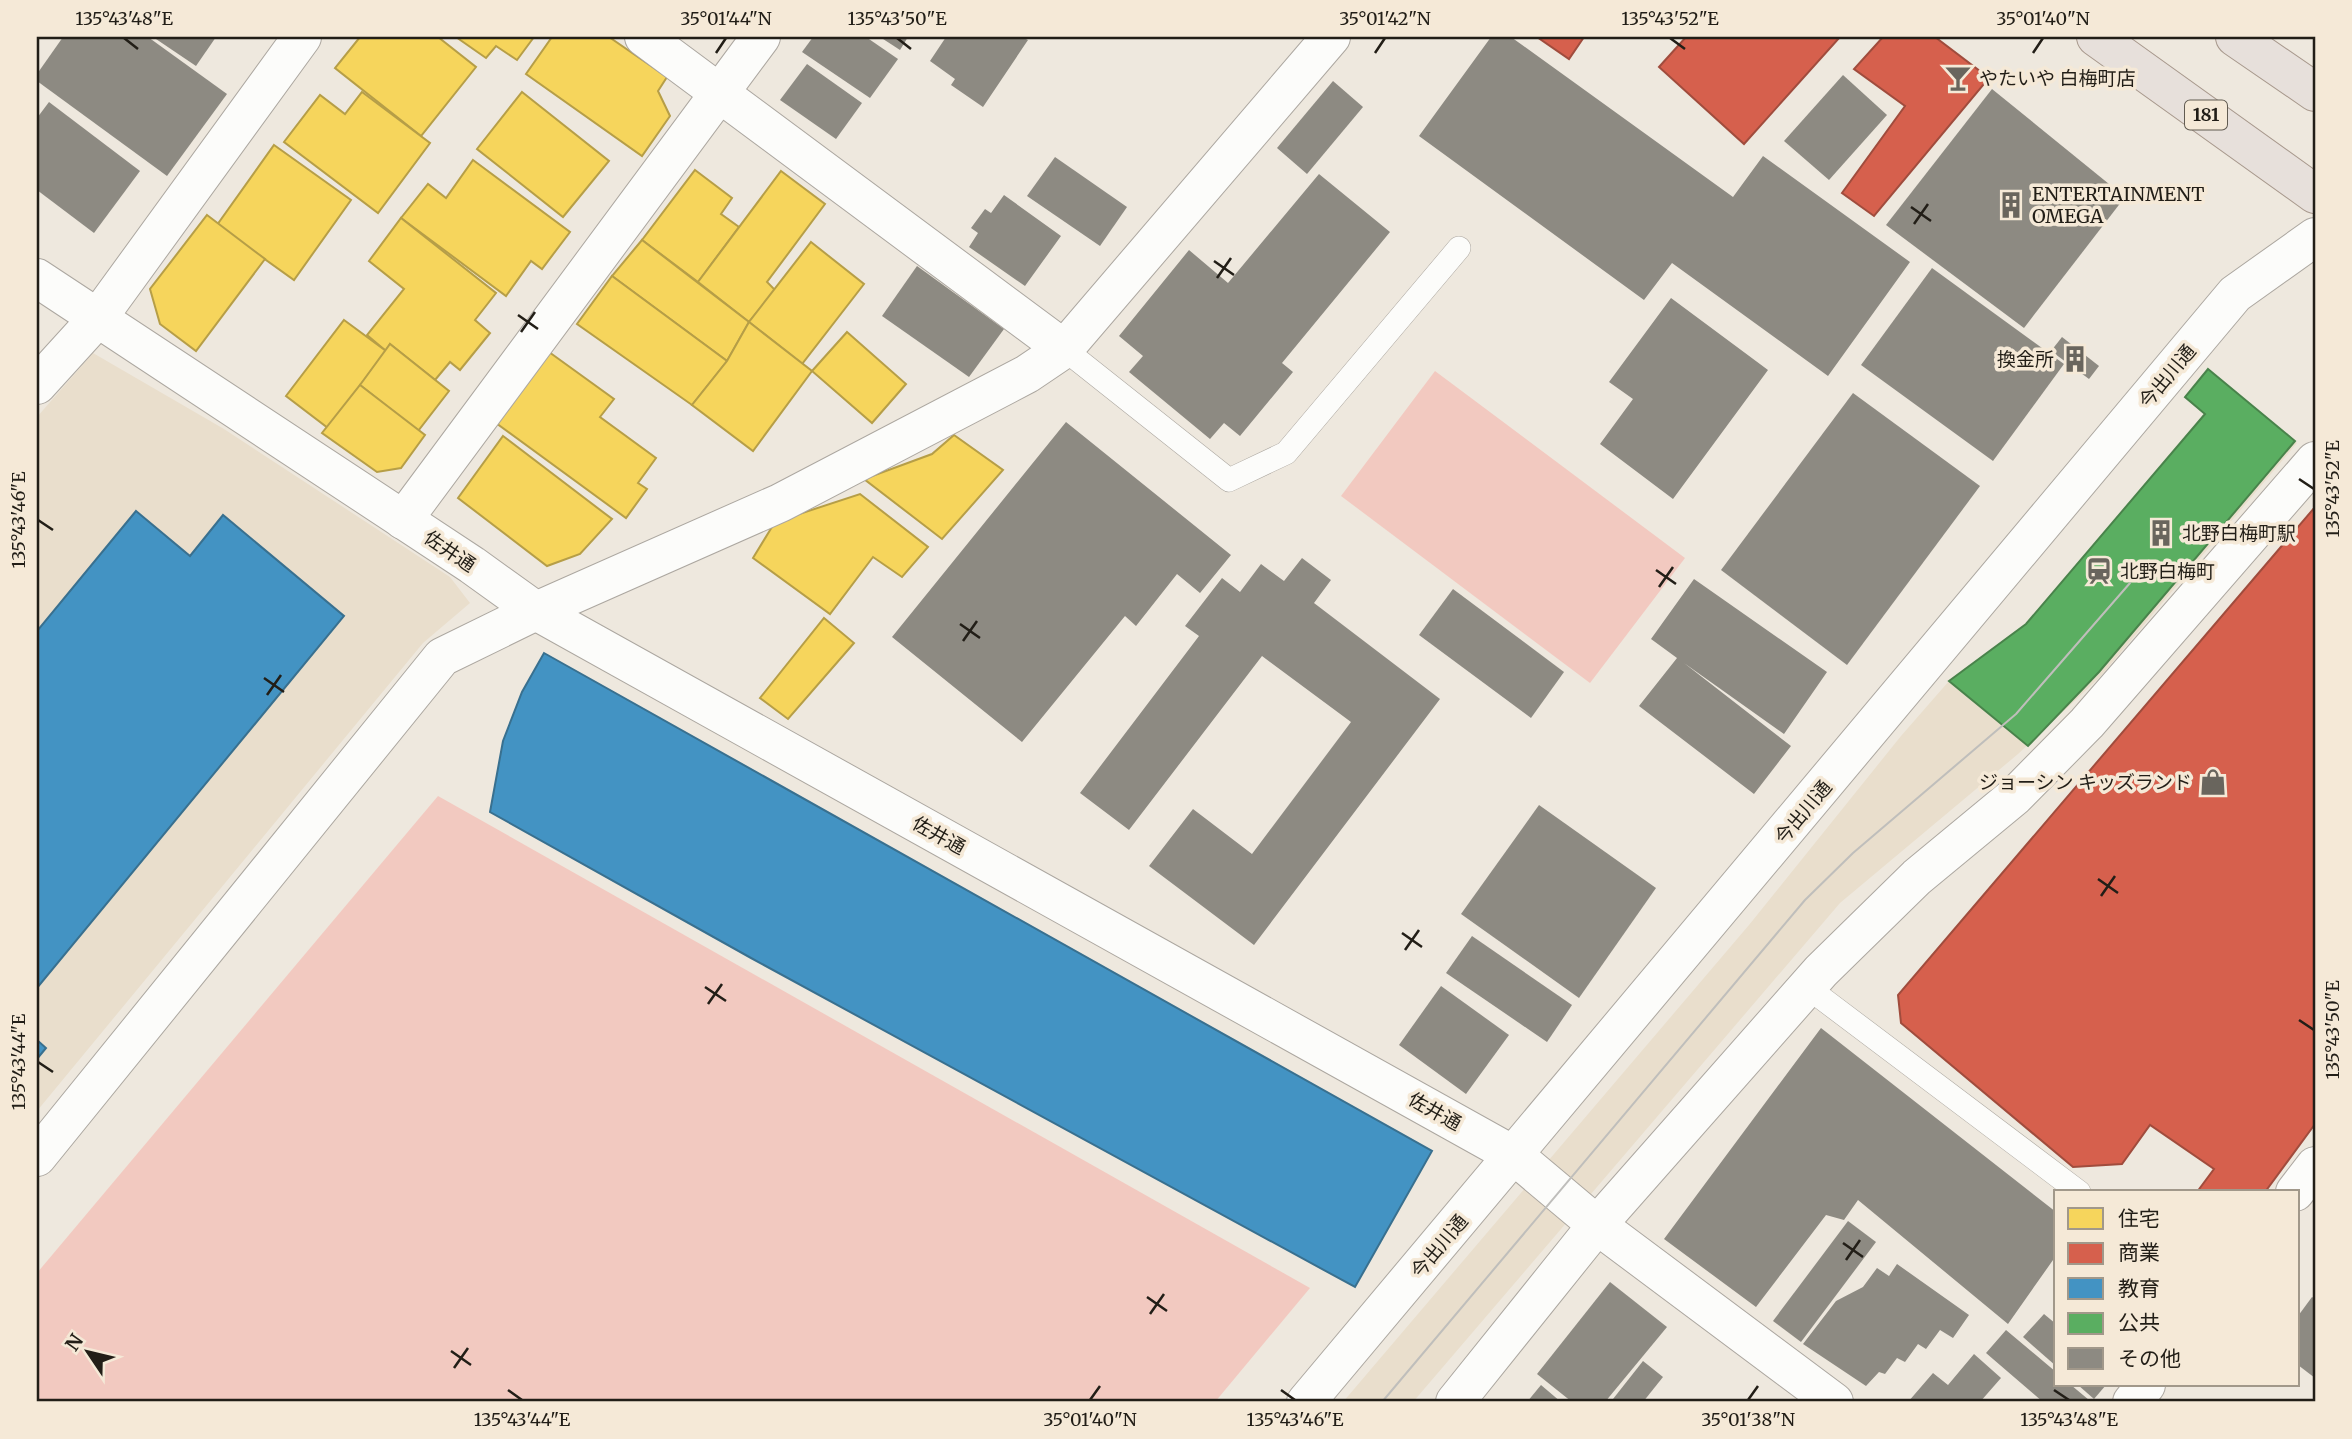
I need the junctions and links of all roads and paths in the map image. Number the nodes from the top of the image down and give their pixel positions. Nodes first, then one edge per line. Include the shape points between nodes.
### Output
1 (302, 37) edge
2 (644, 37) edge
3 (761, 37) edge
4 (1331, 37) edge
5 (2096, 37) edge
6 (2235, 37) edge
7 (2315, 92) edge
8 (719, 94) junction
9 (2315, 194) edge
10 (2315, 237) edge
11 (1459, 248) dead end
12 (37, 278) edge
13 (97, 319) junction
14 (1064, 349) junction
15 (37, 385) edge
16 (2315, 461) edge
17 (403, 520) junction
18 (536, 611) junction
19 (1807, 988) junction
20 (1515, 1156) junction
21 (37, 1157) edge
22 (2315, 1166) edge
23 (2076, 1190) edge
24 (2297, 1190) edge
25 (1597, 1225) junction
26 (2145, 1386) edge
27 (1306, 1402) edge
28 (1455, 1402) edge
29 (1834, 1402) edge
30 (2132, 1402) edge

1 - 13 street
2 - 8 street
3 - 8 street
4 - 14 street
5 - 9 main road, 181
6 - 7 main road
8 - 14 street
8 - 17 street
10 - 20 street, 今出川通 via 2235,294
11 - 14 lane via 1286,453 1229,480
12 - 13 street, 佐井通
13 - 15 street
13 - 17 street, 佐井通
14 - 18 street via 1027,374 780,503
16 - 19 street via 2087,723 2015,796 1917,877
17 - 18 street, 佐井通
18 - 20 street, 佐井通
18 - 21 street via 442,657
19 - 23 lane
19 - 25 street
20 - 25 street, 佐井通
20 - 27 street, 今出川通
22 - 24 street
25 - 28 street
25 - 29 street, 佐井通
26 - 30 street

